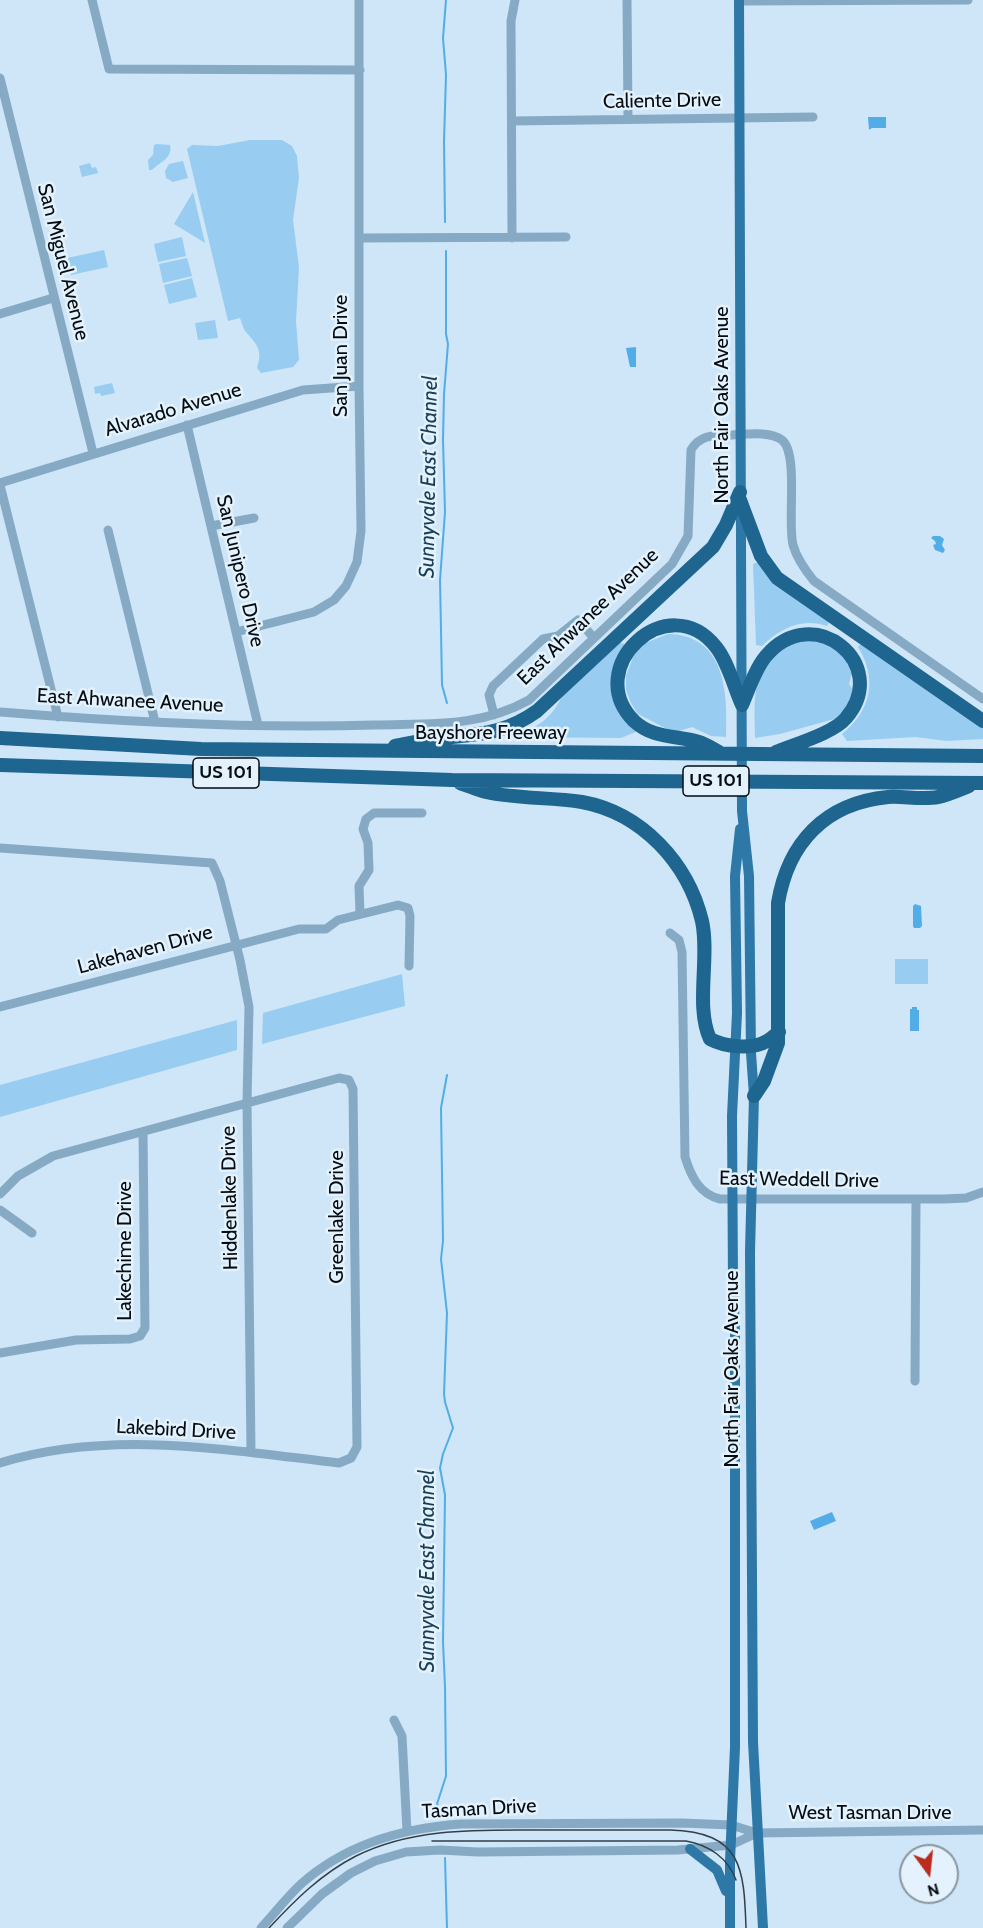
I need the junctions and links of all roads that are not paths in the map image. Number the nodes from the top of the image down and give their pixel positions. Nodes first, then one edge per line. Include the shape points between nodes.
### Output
1 (92, 0) edge
2 (359, 0) edge
3 (515, 0) edge
4 (627, 0) edge
5 (739, 0) edge
6 (968, 1) edge
7 (360, 70) junction
8 (0, 78) edge
9 (813, 117) dead end
10 (740, 118) junction
11 (628, 119) junction
12 (512, 121) junction
13 (512, 237) junction
14 (566, 237) dead end
15 (360, 238) junction
16 (53, 298) junction
17 (0, 314) edge
18 (359, 386) junction
19 (187, 425) junction
20 (740, 435) junction
21 (93, 453) junction
22 (0, 484) edge
23 (740, 496) junction
24 (254, 518) dead end
25 (211, 526) junction
26 (108, 530) dead end
27 (236, 632) junction
28 (594, 638) junction
29 (983, 699) edge
30 (742, 705) junction
31 (0, 712) edge
32 (494, 715) junction
33 (58, 717) junction
34 (983, 720) edge
35 (155, 722) junction
36 (258, 725) junction
37 (0, 738) edge
38 (364, 752) junction
39 (723, 754) junction
40 (771, 754) junction
41 (983, 756) edge
42 (0, 765) edge
43 (453, 780) junction
44 (981, 783) edge
45 (742, 811) junction
46 (422, 813) dead end
47 (0, 848) edge
48 (360, 914) junction
49 (670, 933) dead end
50 (236, 945) junction
51 (409, 966) dead end
52 (0, 1006) edge
53 (779, 1032) junction
54 (736, 1045) junction
55 (751, 1045) junction
56 (754, 1096) junction
57 (247, 1103) junction
58 (142, 1132) junction
59 (983, 1192) edge
60 (0, 1194) edge
61 (751, 1199) junction
62 (733, 1200) junction
63 (916, 1200) junction
64 (0, 1209) edge
65 (32, 1233) dead end
66 (0, 1353) edge
67 (915, 1381) dead end
68 (251, 1452) junction
69 (351, 1458) joint
70 (0, 1463) edge
71 (394, 1720) dead end
72 (731, 1825) junction
73 (983, 1830) edge
74 (407, 1831) junction
75 (757, 1833) junction
76 (730, 1845) junction
77 (690, 1849) junction
78 (730, 1905) junction
79 (261, 1928) edge
80 (287, 1928) edge
81 (730, 1928) edge
82 (763, 1928) edge

1 - 7 street via 109,69
2 - 7 street, San Juan Drive
3 - 12 street
4 - 11 street
5 - 6 street
5 - 10 main road, North Fair Oaks Avenue
7 - 15 street, San Juan Drive
8 - 16 street, San Miguel Avenue
9 - 10 street, Caliente Drive
10 - 11 street, Caliente Drive
10 - 20 main road, North Fair Oaks Avenue
11 - 12 street, Caliente Drive
12 - 13 street
13 - 14 street
13 - 15 street
15 - 18 street, San Juan Drive
16 - 17 street
16 - 21 street, San Miguel Avenue
18 - 19 street, Alvarado Avenue via 303,390
18 - 27 street, San Juan Drive via 361,531 357,562 346,586 334,600 314,612
19 - 21 street, Alvarado Avenue
19 - 25 street, San Junipero Drive
20 - 23 main road, North Fair Oaks Avenue
20 - 28 street, East Ahwanee Avenue via 711,435 694,444 690,458 688,536 682,550
20 - 29 street, East Ahwanee Avenue via 776,437 788,448 793,545 814,581
21 - 22 street, Alvarado Avenue
22 - 33 street
23 - 30 main road, North Fair Oaks Avenue
23 - 34 highway via 761,556 777,578
23 - 38 highway via 721,534 703,557 524,720 491,733
24 - 25 street
25 - 27 street, San Junipero Drive
26 - 35 street
27 - 36 street, San Junipero Drive
28 - 32 street, East Ahwanee Avenue via 529,699
28 - 32 street via 578,620 558,636 543,639 493,686 489,695
30 - 39 highway via 721,653 704,635 689,628 655,628 636,640 622,661 618,680 621,697 633,720 655,733 700,742
30 - 40 highway via 765,656 780,642 809,634 827,637 848,651 860,685 847,718 826,733
30 - 45 main road, North Fair Oaks Avenue
31 - 33 street, East Ahwanee Avenue
32 - 36 street, East Ahwanee Avenue via 465,722
33 - 35 street, East Ahwanee Avenue
35 - 36 street, East Ahwanee Avenue
37 - 38 highway, Bayshore Freeway / US 101 via 201,749
38 - 39 highway, Bayshore Freeway / US 101
39 - 40 highway, Bayshore Freeway / US 101
40 - 41 highway, Bayshore Freeway / US 101
42 - 43 highway, US 101
43 - 44 highway, US 101
43 - 54 highway via 485,792 562,799 603,808 634,824 664,847 689,882 702,923 706,1030 710,1039 721,1045
44 - 53 highway via 939,797 888,797 847,807 811,831 798,847 781,884 778,903
45 - 54 main road, North Fair Oaks Avenue via 735,876
45 - 55 main road, North Fair Oaks Avenue via 750,900
46 - 48 street via 374,813 366,819 363,829 369,870 359,886
47 - 50 street, Hiddenlake Drive via 212,863
48 - 50 street, Lakehaven Drive via 326,928 299,929
48 - 51 street via 398,905 408,908
49 - 62 street, East Weddell Drive via 679,940 682,952 685,1157 695,1182 705,1193
50 - 52 street, Lakehaven Drive
50 - 57 street, Hiddenlake Drive via 249,1007
53 - 55 highway via 769,1041
53 - 56 highway via 764,1081
54 - 55 highway
54 - 62 main road, North Fair Oaks Avenue
55 - 56 main road, North Fair Oaks Avenue
56 - 61 main road, North Fair Oaks Avenue
57 - 58 street
57 - 68 street, Hiddenlake Drive
57 - 69 street, Greenlake Drive via 339,1078 349,1080 353,1089 357,1448
58 - 60 street via 53,1156 18,1176
58 - 66 street, Lakechime Drive via 145,1328 140,1336 76,1340
59 - 63 street, East Weddell Drive via 957,1199
61 - 62 street, East Weddell Drive
61 - 63 street, East Weddell Drive
61 - 75 main road, North Fair Oaks Avenue via 751,1590
62 - 72 main road, North Fair Oaks Avenue via 735,1747
63 - 67 street
64 - 65 street
68 - 69 street, Lakebird Drive via 339,1463
68 - 70 street, Lakebird Drive via 115,1444 69,1448
71 - 74 street via 402,1736
72 - 74 street, Tasman Drive via 461,1824
72 - 75 street, West Tasman Drive
72 - 76 main road, North Fair Oaks Avenue
73 - 75 street, West Tasman Drive
74 - 79 street, Tasman Drive via 351,1851 321,1869 301,1884
75 - 76 street, West Tasman Drive
75 - 82 main road, North Fair Oaks Avenue
76 - 77 street, Tasman Drive
76 - 78 main road, North Fair Oaks Avenue
77 - 78 main road via 717,1870
77 - 80 street, Tasman Drive via 406,1852 351,1873
78 - 81 main road, North Fair Oaks Avenue

